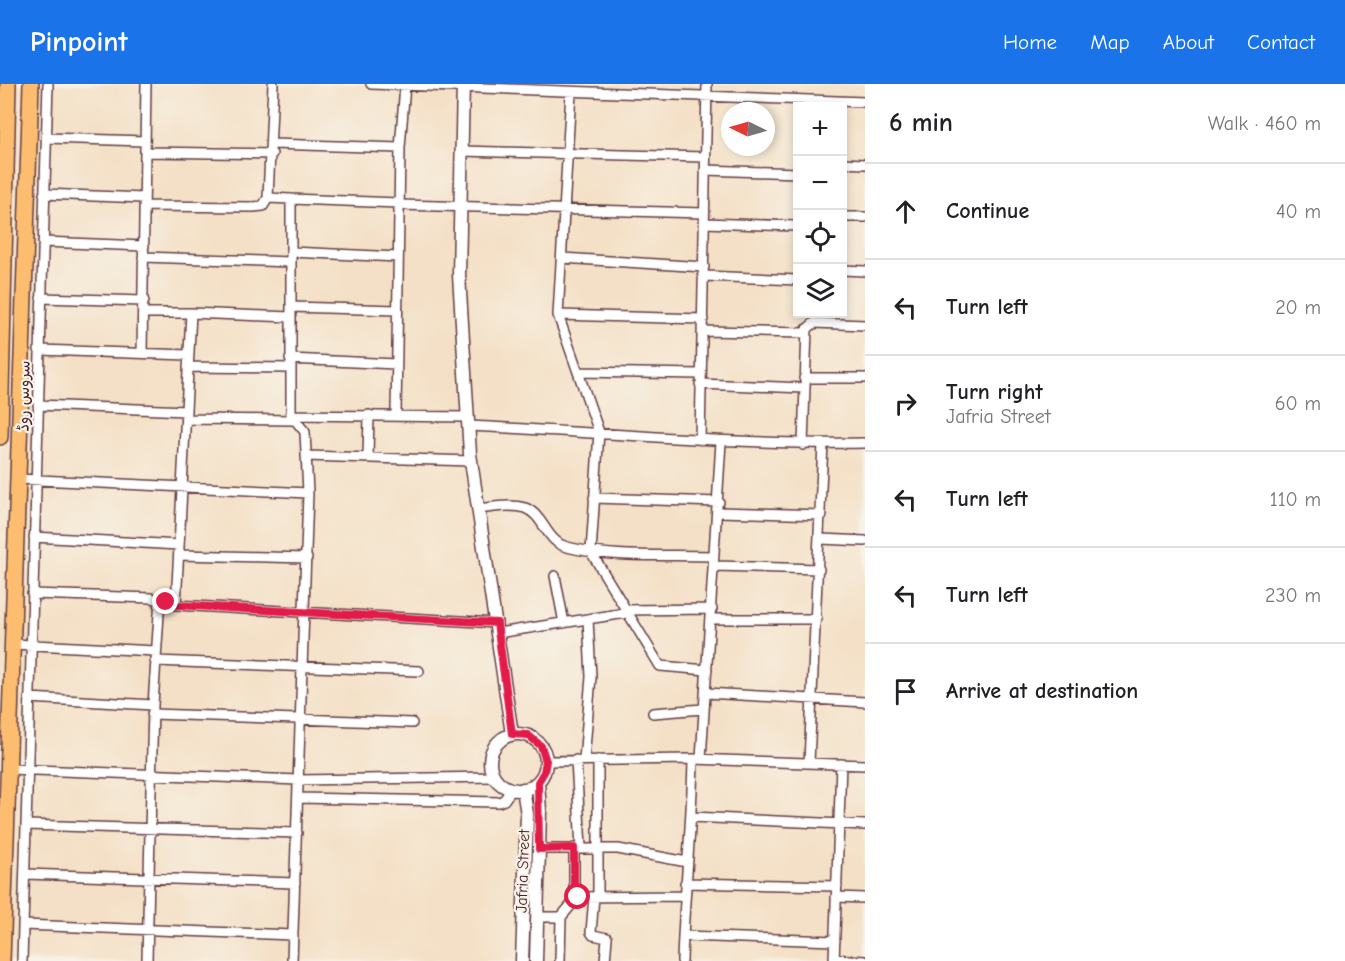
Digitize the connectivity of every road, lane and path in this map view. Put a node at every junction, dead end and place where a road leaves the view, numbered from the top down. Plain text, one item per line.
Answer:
1 (8, 84) edge
2 (31, 84) edge
3 (48, 84) edge
4 (146, 84) edge
5 (273, 84) edge
6 (371, 84) edge
7 (707, 84) edge
8 (405, 86) junction
9 (463, 86) edge
10 (571, 92) junction
11 (707, 96) junction
12 (803, 102) edge
13 (865, 102) edge
14 (847, 103) edge
15 (46, 138) junction
16 (145, 141) junction
17 (272, 144) junction
18 (400, 148) junction
19 (461, 151) junction
20 (145, 152) junction
21 (568, 153) junction
22 (272, 154) junction
23 (705, 157) junction
24 (847, 164) edge
25 (865, 164) edge
26 (705, 170) junction
27 (793, 173) edge
28 (5, 191) edge
29 (44, 194) junction
30 (27, 198) junction
31 (268, 198) junction
32 (291, 199) junction
33 (144, 202) junction
34 (399, 204) junction
35 (460, 207) junction
36 (565, 211) junction
37 (847, 217) edge
38 (865, 217) edge
39 (704, 218) junction
40 (793, 226) edge
41 (43, 242) junction
42 (144, 246) junction
43 (143, 257) junction
44 (291, 257) junction
45 (398, 257) junction
46 (562, 258) junction
47 (847, 270) edge
48 (865, 271) edge
49 (704, 272) junction
50 (793, 280) edge
51 (41, 298) junction
52 (2, 301) edge
53 (144, 301) junction
54 (397, 310) junction
55 (291, 312) junction
56 (144, 313) junction
57 (191, 314) junction
58 (558, 315) junction
59 (825, 318) edge
60 (703, 319) junction
61 (825, 324) junction
62 (865, 325) edge
63 (703, 331) junction
64 (805, 333) junction
65 (39, 351) junction
66 (142, 353) junction
67 (189, 355) junction
68 (291, 364) junction
69 (396, 364) junction
70 (188, 367) junction
71 (578, 372) junction
72 (865, 378) edge
73 (700, 379) junction
74 (804, 383) junction
75 (38, 405) junction
76 (186, 415) junction
77 (369, 415) junction
78 (396, 416) junction
79 (292, 417) junction
80 (0, 420) edge
81 (468, 422) junction
82 (599, 432) junction
83 (0, 437) edge
84 (700, 440) junction
85 (721, 442) junction
86 (823, 443) junction
87 (865, 443) edge
88 (803, 445) junction
89 (306, 456) junction
90 (368, 458) junction
91 (471, 460) junction
92 (18, 479) junction
93 (36, 480) junction
94 (182, 488) junction
95 (308, 493) junction
96 (594, 498) junction
97 (719, 501) junction
98 (479, 508) junction
99 (719, 512) junction
100 (822, 515) junction
101 (33, 537) junction
102 (821, 539) junction
103 (865, 541) edge
104 (179, 550) junction
105 (591, 552) junction
106 (714, 556) junction
107 (307, 558) junction
108 (715, 566) junction
109 (819, 569) junction
110 (555, 576) dead end
111 (32, 594) junction
112 (160, 599) junction
113 (176, 605) junction
114 (712, 609) junction
115 (626, 611) junction
116 (305, 612) junction
117 (588, 619) junction
118 (711, 619) junction
119 (817, 619) junction
120 (564, 622) junction
121 (497, 628) junction
122 (13, 644) junction
123 (31, 645) junction
124 (156, 651) junction
125 (155, 661) junction
126 (303, 665) junction
127 (708, 669) junction
128 (419, 671) dead end
129 (706, 693) junction
130 (29, 698) junction
131 (812, 699) junction
132 (865, 702) edge
133 (152, 709) junction
134 (703, 709) junction
135 (653, 713) dead end
136 (301, 719) junction
137 (412, 723) dead end
138 (512, 734) junction
139 (697, 759) junction
140 (580, 760) junction
141 (598, 760) junction
142 (546, 761) junction
143 (809, 763) junction
144 (840, 764) junction
145 (865, 765) edge
146 (9, 769) junction
147 (28, 769) junction
148 (151, 775) junction
149 (494, 777) junction
150 (299, 780) junction
151 (538, 782) junction
152 (518, 789) junction
153 (298, 798) junction
154 (692, 817) junction
155 (838, 824) junction
156 (26, 825) junction
157 (865, 825) edge
158 (150, 829) junction
159 (297, 833) junction
160 (577, 848) junction
161 (599, 848) junction
162 (539, 849) junction
163 (687, 862) junction
164 (25, 874) junction
165 (149, 879) junction
166 (295, 883) junction
167 (685, 883) junction
168 (837, 886) junction
169 (525, 889) junction
170 (538, 889) junction
171 (684, 896) junction
172 (596, 897) junction
173 (836, 897) junction
174 (865, 898) edge
175 (574, 900) junction
176 (537, 917) junction
177 (561, 917) junction
178 (23, 925) junction
179 (148, 929) junction
180 (292, 936) junction
181 (683, 936) junction
182 (835, 941) junction
183 (834, 960) edge
184 (2, 961) edge
185 (22, 961) edge
186 (147, 961) edge
187 (292, 961) edge
188 (522, 961) edge
189 (536, 961) edge
190 (560, 961) edge
191 (605, 961) edge
192 (682, 961) edge
193 (865, 961) edge

1 - 28 main road
2 - 30 main road
3 - 15 street, سروس روڈ
4 - 16 street
5 - 17 street
6 - 8 street
7 - 11 street
8 - 9 street
8 - 18 street
9 - 10 street
9 - 19 street
10 - 11 street
10 - 21 street
11 - 12 street
11 - 23 street
13 - 14 street
15 - 16 street
15 - 29 street, سروس روڈ
16 - 20 street
17 - 18 street
17 - 22 street
18 - 34 street
19 - 21 street
19 - 35 street
20 - 22 street
20 - 33 street
21 - 23 street
21 - 36 street
22 - 31 street
23 - 26 street
24 - 25 street
26 - 27 street
26 - 39 street
28 - 30 main road
28 - 52 main road
29 - 33 street
29 - 41 street, سروس روڈ
30 - 92 main road
31 - 32 street
31 - 33 street
32 - 34 street
32 - 44 street
33 - 42 street
34 - 35 street
34 - 45 street
35 - 36 street
35 - 81 street
36 - 39 street
36 - 46 street
37 - 38 street
39 - 40 street
39 - 49 street
41 - 42 street
41 - 51 street, سروس روڈ
42 - 43 street
43 - 44 street
43 - 53 street
44 - 45 street
44 - 55 street
45 - 54 street
46 - 49 street
46 - 58 street
47 - 48 street
49 - 50 street
49 - 60 street
51 - 53 street
51 - 65 street, سروس روڈ
52 - 80 main road
53 - 56 street
54 - 55 street
54 - 69 street
55 - 57 street
55 - 68 street
56 - 57 street
56 - 66 street
57 - 67 street
58 - 60 street
58 - 71 street
59 - 61 street
60 - 63 street
61 - 62 street
61 - 64 street
63 - 64 street
63 - 73 street
64 - 74 street
65 - 66 street
65 - 75 street, سروس روڈ
66 - 67 street
67 - 70 street
68 - 69 street
68 - 70 street
68 - 79 street
69 - 78 street
70 - 76 street
71 - 73 street
71 - 82 street
72 - 74 street
73 - 74 street
73 - 84 street
74 - 88 street
75 - 76 street
75 - 93 street, سروس روڈ
76 - 79 street
76 - 94 street
77 - 78 street
77 - 79 street
77 - 90 street
78 - 81 street
79 - 89 street
80 - 83 main road
81 - 82 street
81 - 91 street
82 - 84 street
82 - 96 street
84 - 85 street
85 - 88 street
85 - 97 street
86 - 87 street
86 - 88 street
86 - 100 street
89 - 90 street
89 - 95 street
90 - 91 street
91 - 98 street
92 - 93 street
92 - 122 main road
93 - 94 street
93 - 101 street, سروس روڈ
94 - 95 street
94 - 104 street
95 - 107 street
96 - 97 street
96 - 105 street
97 - 99 street
98 - 105 street
98 - 121 street
99 - 100 street
99 - 106 street
100 - 102 street
101 - 104 street
101 - 111 street, سروس روڈ
102 - 103 street
102 - 109 street
104 - 107 street
104 - 113 street
105 - 106 street
105 - 115 street
106 - 108 street
107 - 116 street
108 - 109 street
108 - 114 street
109 - 119 street
110 - 120 street
111 - 112 street
111 - 123 street, سروس روڈ
112 - 113 street
112 - 124 street
113 - 116 street
114 - 115 street
114 - 118 street
115 - 117 street
115 - 127 street
116 - 121 street
116 - 126 street
117 - 120 street
117 - 140 street
118 - 119 street
118 - 127 street
119 - 131 street
120 - 121 street
121 - 138 street
122 - 123 street
122 - 146 main road
123 - 124 street
123 - 130 street, سروس روڈ
124 - 125 street
125 - 126 street
125 - 133 street
126 - 128 street
126 - 136 street
127 - 129 street
129 - 131 street
129 - 134 street
130 - 133 street
130 - 147 street, سروس روڈ
131 - 132 street
131 - 143 street
133 - 136 street
133 - 148 street
134 - 135 street
134 - 139 street
136 - 137 street
136 - 150 street
138 - 142 street
138 - 149 street
139 - 141 street
139 - 143 street
139 - 154 street
140 - 141 street
140 - 142 street
140 - 160 street
141 - 161 street
142 - 151 street
143 - 144 street
144 - 145 street
144 - 155 street
146 - 147 street
146 - 184 main road
147 - 148 street
147 - 156 street, سروس روڈ
148 - 150 street
148 - 158 street
149 - 150 street
149 - 152 street
150 - 153 street
151 - 152 street
151 - 162 street, Jafria Street
152 - 153 street
152 - 169 street, Jafria Street
153 - 159 street
154 - 155 street
154 - 163 street
155 - 157 street
155 - 168 street
156 - 158 street
156 - 164 street, سروس روڈ
158 - 159 street
158 - 165 street
159 - 166 street
160 - 161 street
160 - 162 street
160 - 175 street
161 - 163 street
161 - 172 street
162 - 170 street, Jafria Street
163 - 167 street
164 - 165 street
164 - 178 street, سروس روڈ
165 - 166 street
165 - 179 street
166 - 180 street
167 - 168 street
167 - 171 street
168 - 173 street
169 - 170 street
169 - 188 street, Jafria Street
170 - 176 street, Jafria Street
171 - 172 street
171 - 181 street
172 - 175 street
172 - 191 street
173 - 174 street
173 - 182 street
175 - 177 street
176 - 177 street
176 - 189 street, Jafria Street
177 - 190 street
178 - 179 street
178 - 185 street, سروس روڈ
179 - 180 street
179 - 186 street
180 - 187 street
181 - 182 street
181 - 192 street
182 - 183 street
183 - 193 street

